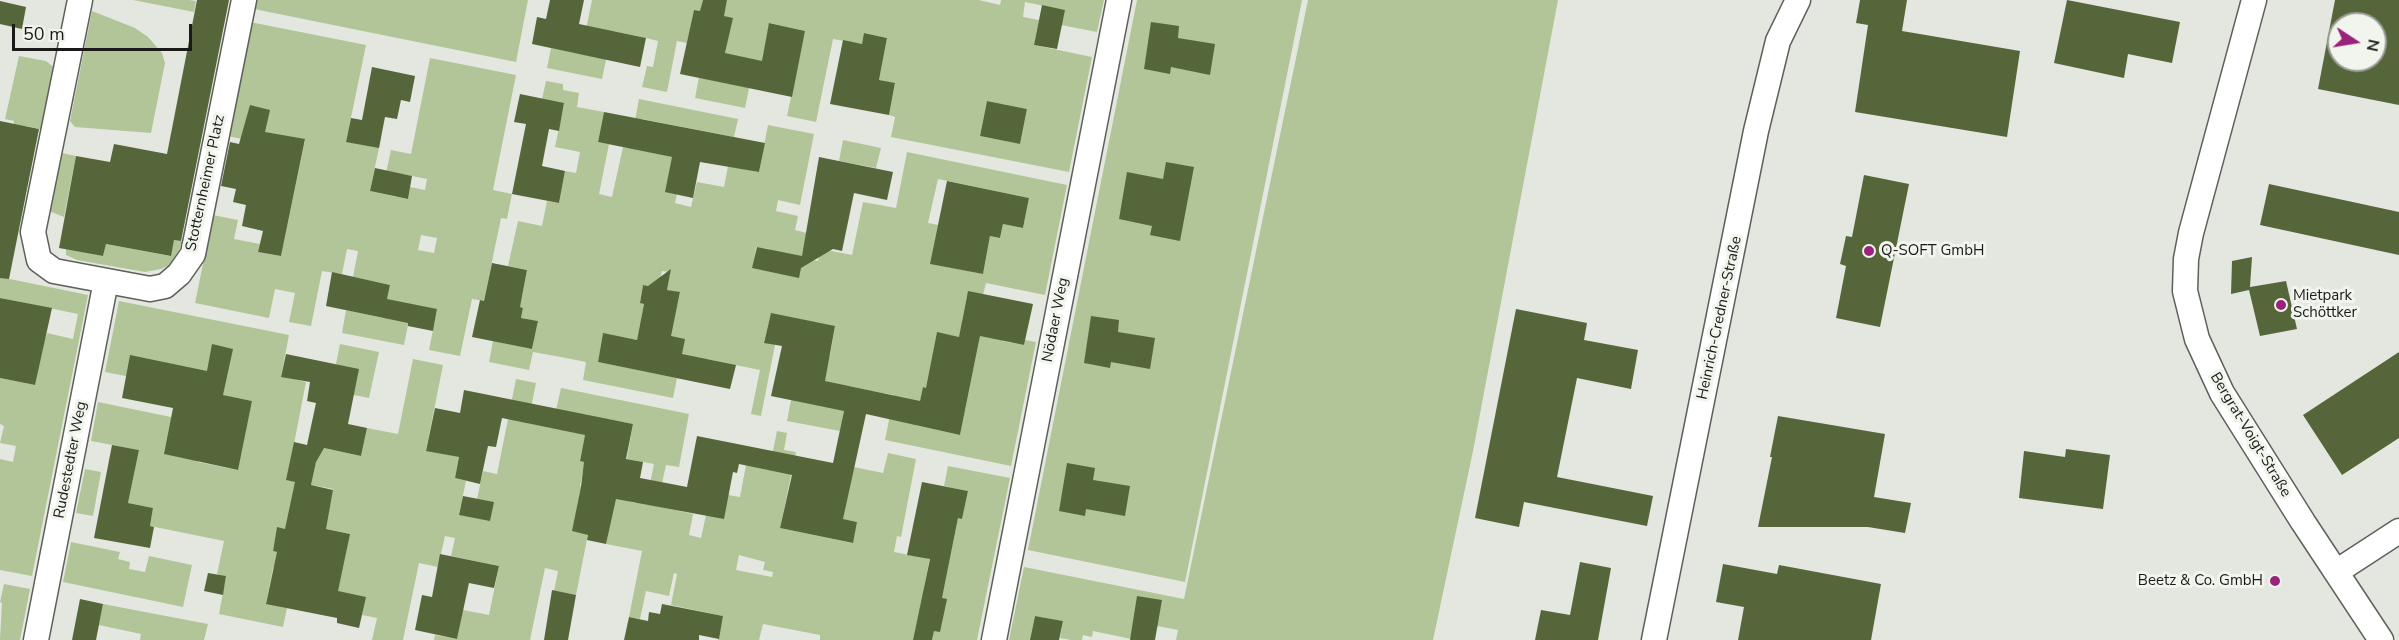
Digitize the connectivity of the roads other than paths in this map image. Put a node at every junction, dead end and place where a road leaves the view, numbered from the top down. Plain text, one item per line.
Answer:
1 (80, 0) edge
2 (244, 0) edge
3 (1119, 0) edge
4 (1798, 0) edge
5 (2254, 0) edge
6 (106, 281) junction
7 (2399, 531) edge
8 (2336, 572) junction
9 (36, 640) edge
10 (994, 640) edge
11 (1654, 640) edge
12 (2381, 640) edge

1 - 6 street, Stotternheimer Platz
2 - 6 street, Stotternheimer Platz
3 - 10 street, Nödaer Weg
4 - 11 street, Heinrich-Credner-Straße
5 - 8 street, Bergrat-Voigt-Straße
6 - 9 street, Rudestedter Weg
7 - 8 street
8 - 12 street, Bergrat-Voigt-Straße

